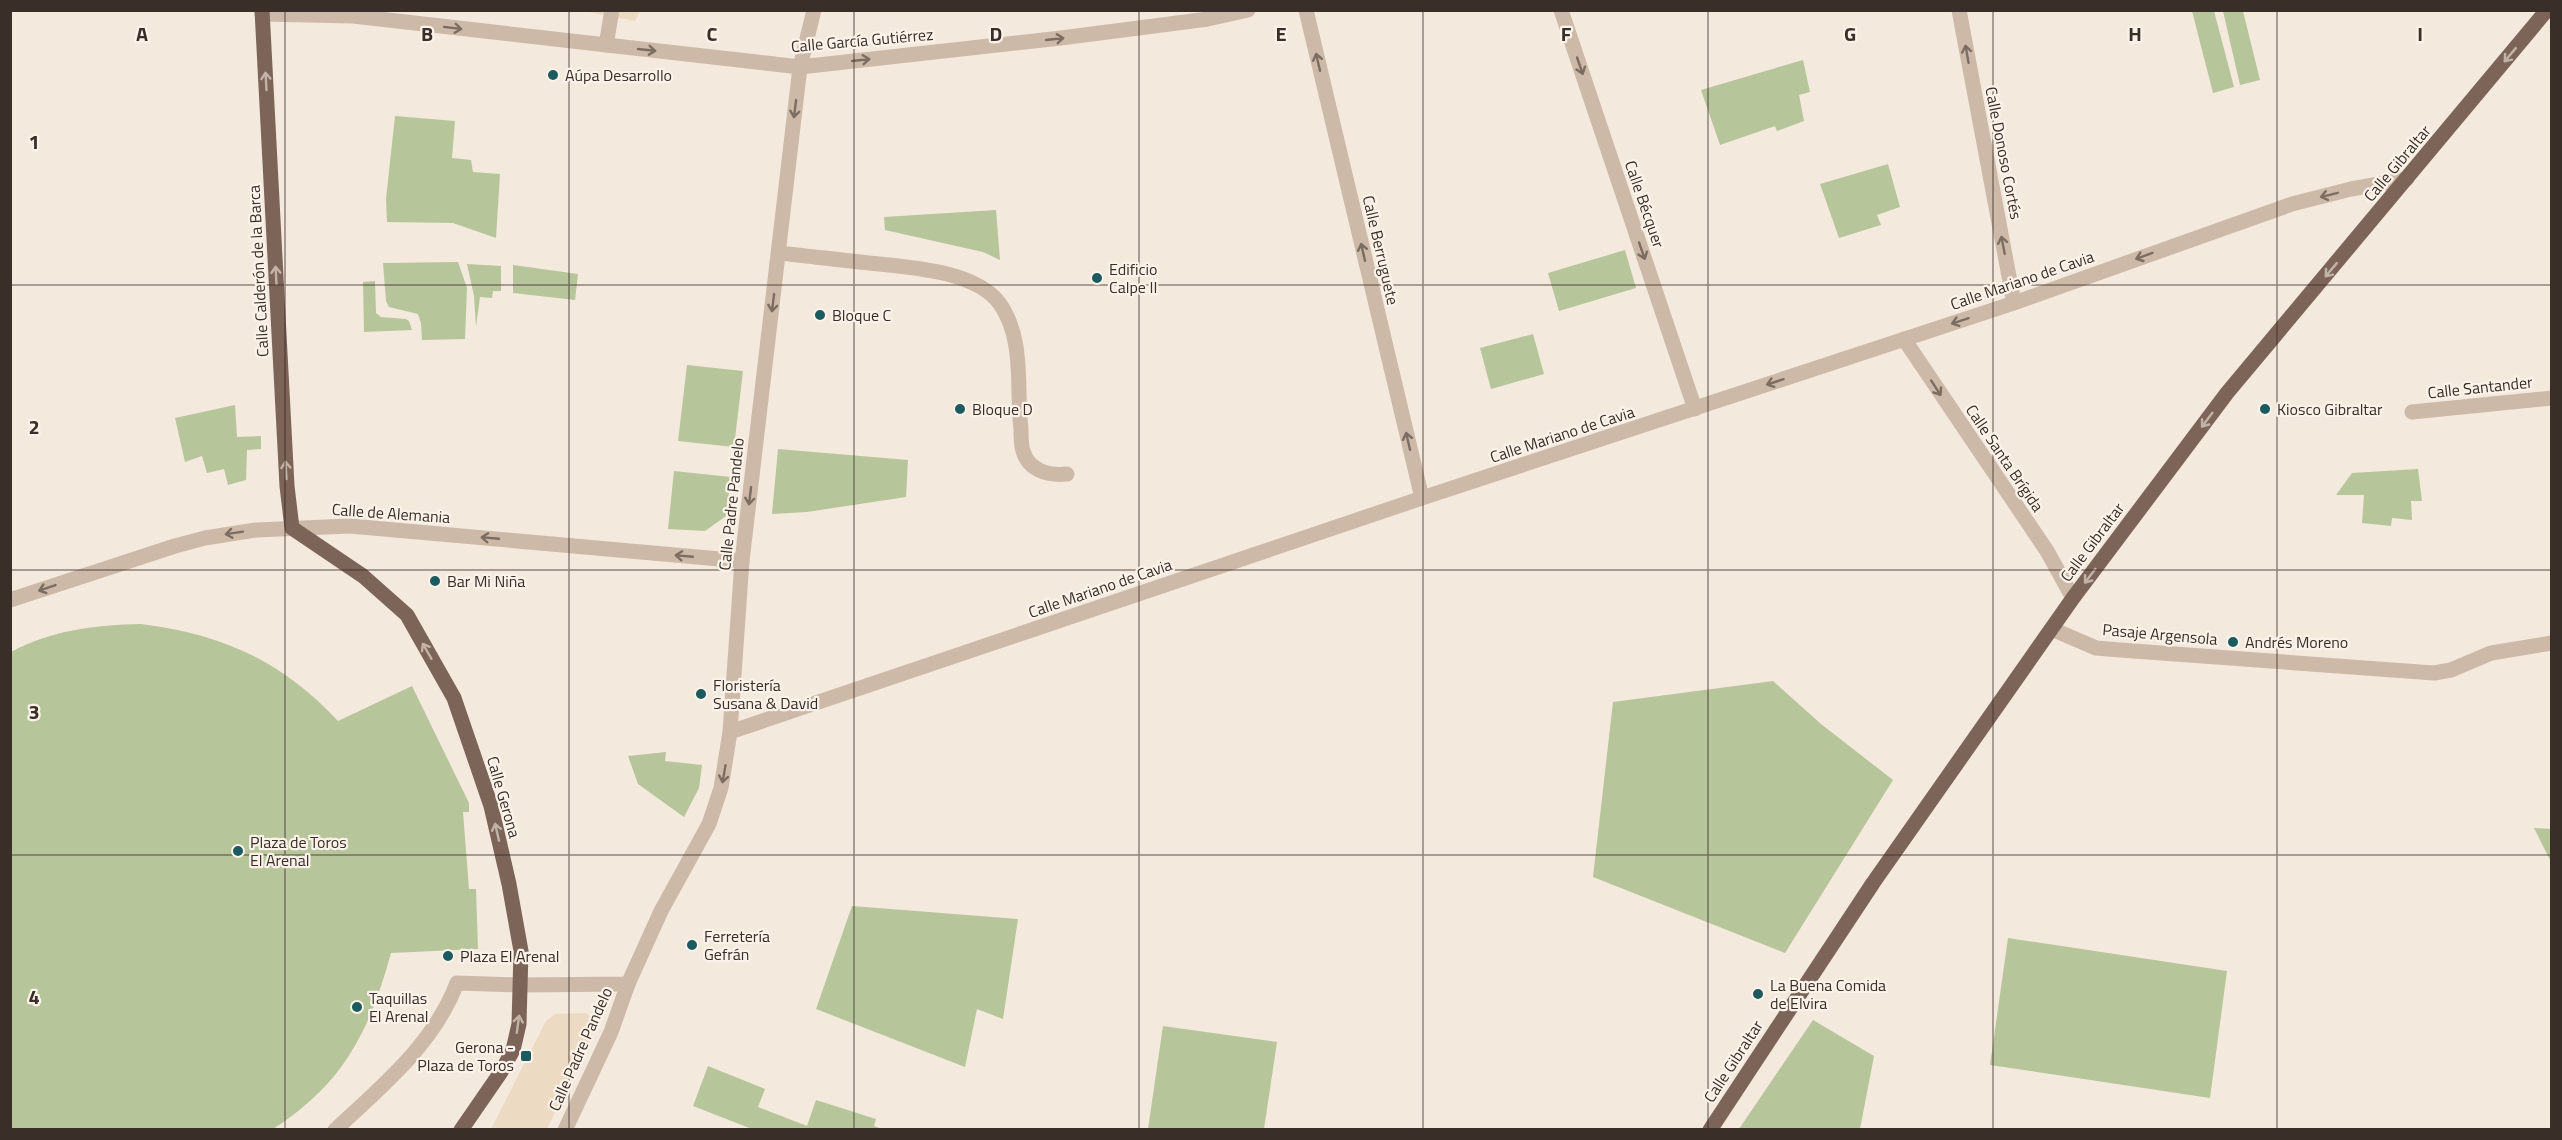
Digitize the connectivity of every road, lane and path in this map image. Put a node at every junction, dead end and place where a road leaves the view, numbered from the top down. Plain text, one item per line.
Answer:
1 (612, 10) edge
2 (814, 10) edge
3 (1248, 10) edge
4 (1306, 10) edge
5 (1561, 10) edge
6 (1959, 10) edge
7 (2547, 10) edge
8 (262, 12) edge
9 (356, 13) edge
10 (1208, 15) edge
11 (606, 45) junction
12 (800, 67) junction
13 (2407, 179) junction
14 (779, 253) junction
15 (2014, 303) junction
16 (1904, 339) junction
17 (2552, 398) edge
18 (1695, 409) junction
19 (2412, 412) dead end
20 (1067, 474) dead end
21 (1422, 498) junction
22 (292, 528) junction
23 (742, 561) junction
24 (2073, 598) junction
25 (10, 600) edge
26 (2052, 629) junction
27 (2552, 643) edge
28 (730, 732) junction
29 (628, 984) junction
30 (521, 985) junction
31 (335, 1130) edge
32 (461, 1130) edge
33 (565, 1130) edge
34 (1710, 1130) edge

1 - 11 street
2 - 12 street, Calle Padre Pandelo
3 - 10 street, Calle García Gutiérrez
21 -> 4 street, Calle Berruguete
5 -> 18 street, Calle Bécquer
15 -> 6 street, Calle Donoso Cortés
7 -> 13 main road, Calle Gibraltar
8 - 9 street, Calle García Gutiérrez
22 -> 8 main road, Calle Calderón de la Barca
9 -> 11 street, Calle García Gutiérrez
12 -> 10 street, Calle García Gutiérrez
11 -> 12 street, Calle García Gutiérrez
12 -> 14 street, Calle Padre Pandelo
13 -> 15 street, Calle Mariano de Cavia
13 -> 24 main road, Calle Gibraltar
14 - 20 street
14 -> 23 street, Calle Padre Pandelo
15 -> 16 street, Calle Mariano de Cavia
16 -> 18 street, Calle Mariano de Cavia
16 -> 24 street, Calle Santa Brígida
17 - 19 street, Calle Santander
18 - 21 street, Calle Mariano de Cavia
21 - 28 street, Calle Mariano de Cavia
23 -> 22 street, Calle de Alemania
22 -> 25 street, Calle de Alemania
30 -> 22 main road, Calle Gerona
23 - 28 street, Calle Padre Pandelo
24 - 26 main road, Calle Gibraltar
26 - 27 street, Pasaje Argensola
26 - 34 main road, Calle Gibraltar
28 -> 29 street, Calle Padre Pandelo
29 - 30 street, Calle Padre Pandelo
29 - 33 street, Calle Padre Pandelo
30 - 31 street
32 -> 30 main road, Calle Gerona

